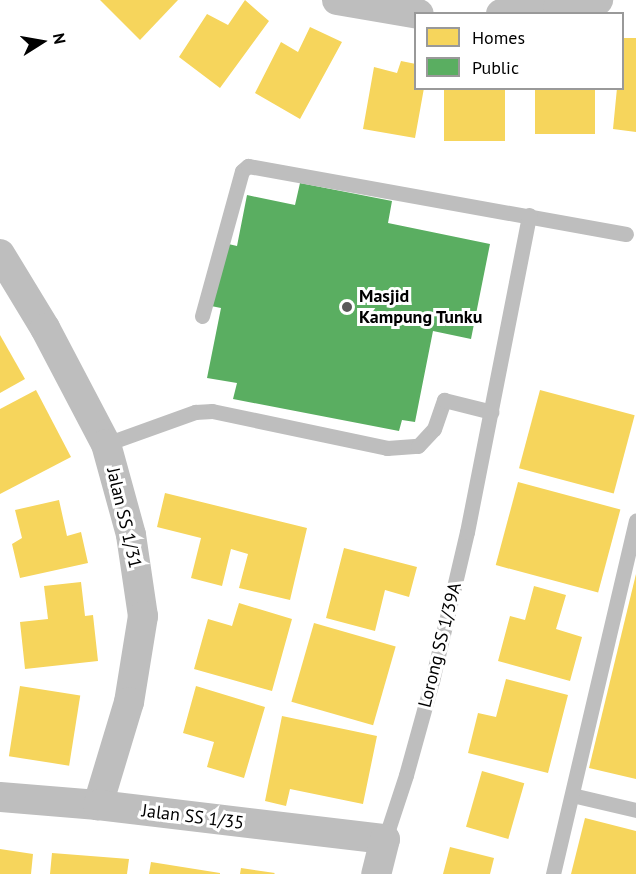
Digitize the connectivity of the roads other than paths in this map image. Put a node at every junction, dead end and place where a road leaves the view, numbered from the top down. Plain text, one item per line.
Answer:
1 (337, 0) edge
2 (598, 0) edge
3 (520, 12) edge
4 (414, 13) edge
5 (529, 215) junction
6 (626, 234) dead end
7 (0, 254) edge
8 (202, 316) dead end
9 (492, 412) junction
10 (106, 444) junction
11 (636, 521) edge
12 (572, 795) junction
13 (0, 797) edge
14 (98, 805) junction
15 (636, 810) edge
16 (385, 839) junction
17 (376, 874) edge
18 (553, 874) edge

1 - 4 street
2 - 3 street
5 - 6 lane
5 - 8 lane
5 - 9 lane, Lorong SS 1/39A
7 - 10 street, Jalan SS 1/31
9 - 10 lane
9 - 16 lane, Lorong SS 1/39A
10 - 14 street, Jalan SS 1/31
11 - 12 lane
12 - 15 lane
12 - 18 lane
13 - 14 street, Jalan SS 1/35
14 - 16 street, Jalan SS 1/35
16 - 17 street, Lorong SS 1/39A

